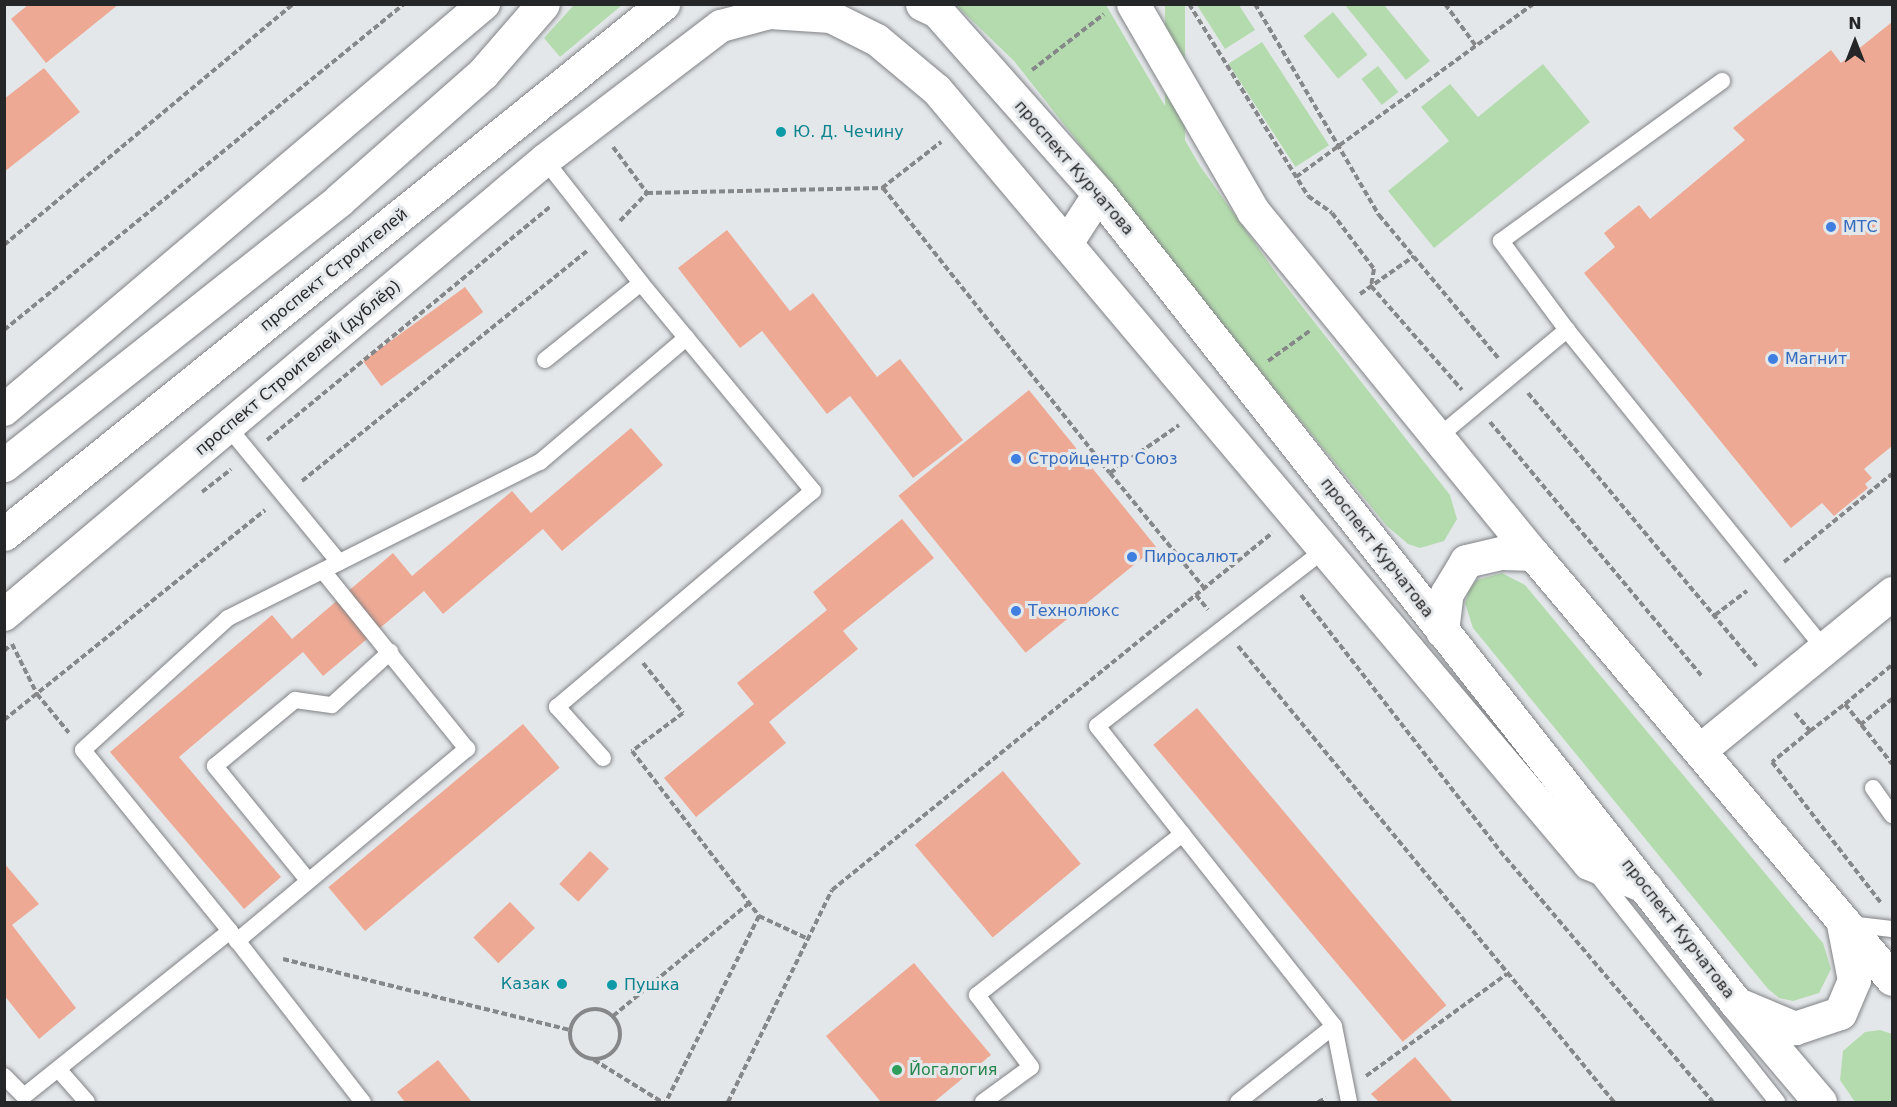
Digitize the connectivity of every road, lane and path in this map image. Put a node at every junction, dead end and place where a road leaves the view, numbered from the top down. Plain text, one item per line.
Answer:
1 (293, 4) edge
2 (404, 4) edge
3 (484, 4) edge
4 (543, 4) edge
5 (663, 4) edge
6 (922, 4) edge
7 (1189, 4) edge
8 (1445, 4) edge
9 (1533, 4) edge
10 (1120, 8) edge
11 (1476, 46) junction
12 (1722, 81) dead end
13 (1007, 90) junction
14 (595, 123) junction
15 (966, 123) junction
16 (545, 160) junction
17 (1296, 177) junction
18 (568, 193) junction
19 (647, 193) junction
20 (1099, 194) junction
21 (604, 237) junction
22 (1068, 242) junction
23 (4, 245) edge
24 (641, 283) junction
25 (4, 330) edge
26 (1567, 330) junction
27 (686, 338) junction
28 (545, 360) dead end
29 (1476, 405) junction
30 (4, 410) edge
31 (228, 427) junction
32 (1438, 437) junction
33 (250, 454) junction
34 (4, 465) edge
35 (1110, 473) dead end
36 (1893, 474) edge
37 (284, 495) junction
38 (195, 498) dead end
39 (1297, 513) junction
40 (4, 534) edge
41 (1324, 550) junction
42 (1533, 554) junction
43 (339, 562) junction
44 (323, 571) junction
45 (1767, 576) junction
46 (1288, 578) junction
47 (1204, 588) junction
48 (1893, 593) edge
49 (1196, 595) junction
50 (1714, 615) dead end
51 (1224, 630) junction
52 (1442, 631) junction
53 (12, 634) edge
54 (630, 646) junction
55 (1824, 649) junction
56 (4, 651) edge
57 (390, 652) junction
58 (1893, 665) edge
59 (1703, 678) dead end
60 (1774, 689) junction
61 (37, 694) junction
62 (1893, 699) edge
63 (1845, 704) junction
64 (4, 720) edge
65 (1860, 725) junction
66 (1810, 731) junction
67 (1701, 749) junction
68 (83, 750) junction
69 (603, 758) dead end
70 (1893, 764) edge
71 (1873, 788) dead end
72 (1893, 815) edge
73 (1182, 834) junction
74 (1589, 864) junction
75 (307, 879) junction
76 (1647, 888) junction
77 (748, 903) junction
78 (1886, 909) dead end
79 (759, 916) junction
80 (1843, 924) junction
81 (1893, 929) edge
82 (234, 936) junction
83 (808, 939) junction
84 (278, 958) dead end
85 (1507, 974) junction
86 (1893, 979) edge
87 (1736, 1003) junction
88 (613, 1016) junction
89 (1334, 1026) junction
90 (570, 1030) junction
91 (592, 1059) junction
92 (58, 1069) junction
93 (4, 1076) edge
94 (1348, 1095) edge
95 (87, 1102) edge
96 (363, 1102) edge
97 (664, 1102) edge
98 (728, 1102) edge
99 (983, 1102) edge
100 (1238, 1102) edge
101 (1318, 1102) edge
102 (1614, 1102) edge
103 (1713, 1102) edge
104 (1777, 1102) edge
105 (1820, 1102) edge

1 - 23 path
2 - 25 path
3 - 30 street
4 - 34 main road
5 - 40 main road, проспект Строителей
6 - 13 main road, проспект Курчатова
7 - 17 path
8 - 11 path
9 - 11 path
10 - 13 path
10 - 32 main road
11 - 17 path
12 - 26 lane
13 - 20 main road, проспект Курчатова
14 - 15 street, проспект Строителей (дублёр)
14 - 16 street, проспект Строителей (дублёр)
14 - 19 path
15 - 19 path
15 - 22 street, проспект Строителей (дублёр)
16 - 18 lane
16 - 31 street, проспект Строителей (дублёр)
17 - 29 path
18 - 21 lane
18 - 33 path
19 - 21 path
20 - 22 street
20 - 52 main road, проспект Курчатова
21 - 24 lane
21 - 37 path
22 - 39 street, проспект Строителей (дублёр)
24 - 27 lane
24 - 28 lane
26 - 29 lane
26 - 45 lane
27 - 43 lane
27 - 54 lane
29 - 32 lane
29 - 59 path
31 - 33 lane
31 - 53 street, проспект Строителей (дублёр)
32 - 42 main road
33 - 37 lane
33 - 38 path
35 - 47 path
36 - 45 path
37 - 43 lane
37 - 61 path
39 - 41 street, проспект Строителей (дублёр)
39 - 47 path
41 - 46 lane
41 - 74 street, проспект Строителей (дублёр)
42 - 52 main road
42 - 67 main road
43 - 44 lane
44 - 57 lane
44 - 68 lane
45 - 50 path
45 - 55 lane
46 - 51 lane
46 - 103 path
47 - 49 path
48 - 55 main road
49 - 51 path
49 - 83 path
51 - 73 lane
51 - 85 path
52 - 76 main road, проспект Курчатова
53 - 56 path
53 - 61 path
54 - 69 lane
54 - 77 path
55 - 60 main road
57 - 75 lane
57 - 75 lane
58 - 63 path
60 - 66 path
60 - 67 main road
61 - 64 path
61 - 68 path
62 - 65 path
63 - 65 path
63 - 66 path
65 - 70 path
66 - 78 path
67 - 80 main road
68 - 82 lane
71 - 72 lane
73 - 89 lane
73 - 99 lane
74 - 76 street
74 - 104 lane
75 - 82 lane
76 - 87 main road, проспект Курчатова
77 - 79 path
77 - 88 path
79 - 83 path
79 - 97 path
80 - 81 lane
80 - 86 main road
80 - 87 main road
82 - 92 lane
82 - 96 lane
83 - 98 path
84 - 90 path
85 - 94 path
85 - 102 path
87 - 105 main road, проспект Курчатова
88 - 90 path
88 - 91 path
89 - 94 lane
89 - 100 lane
90 - 91 path
91 - 97 path
92 - 93 lane
92 - 95 lane
94 - 101 path

